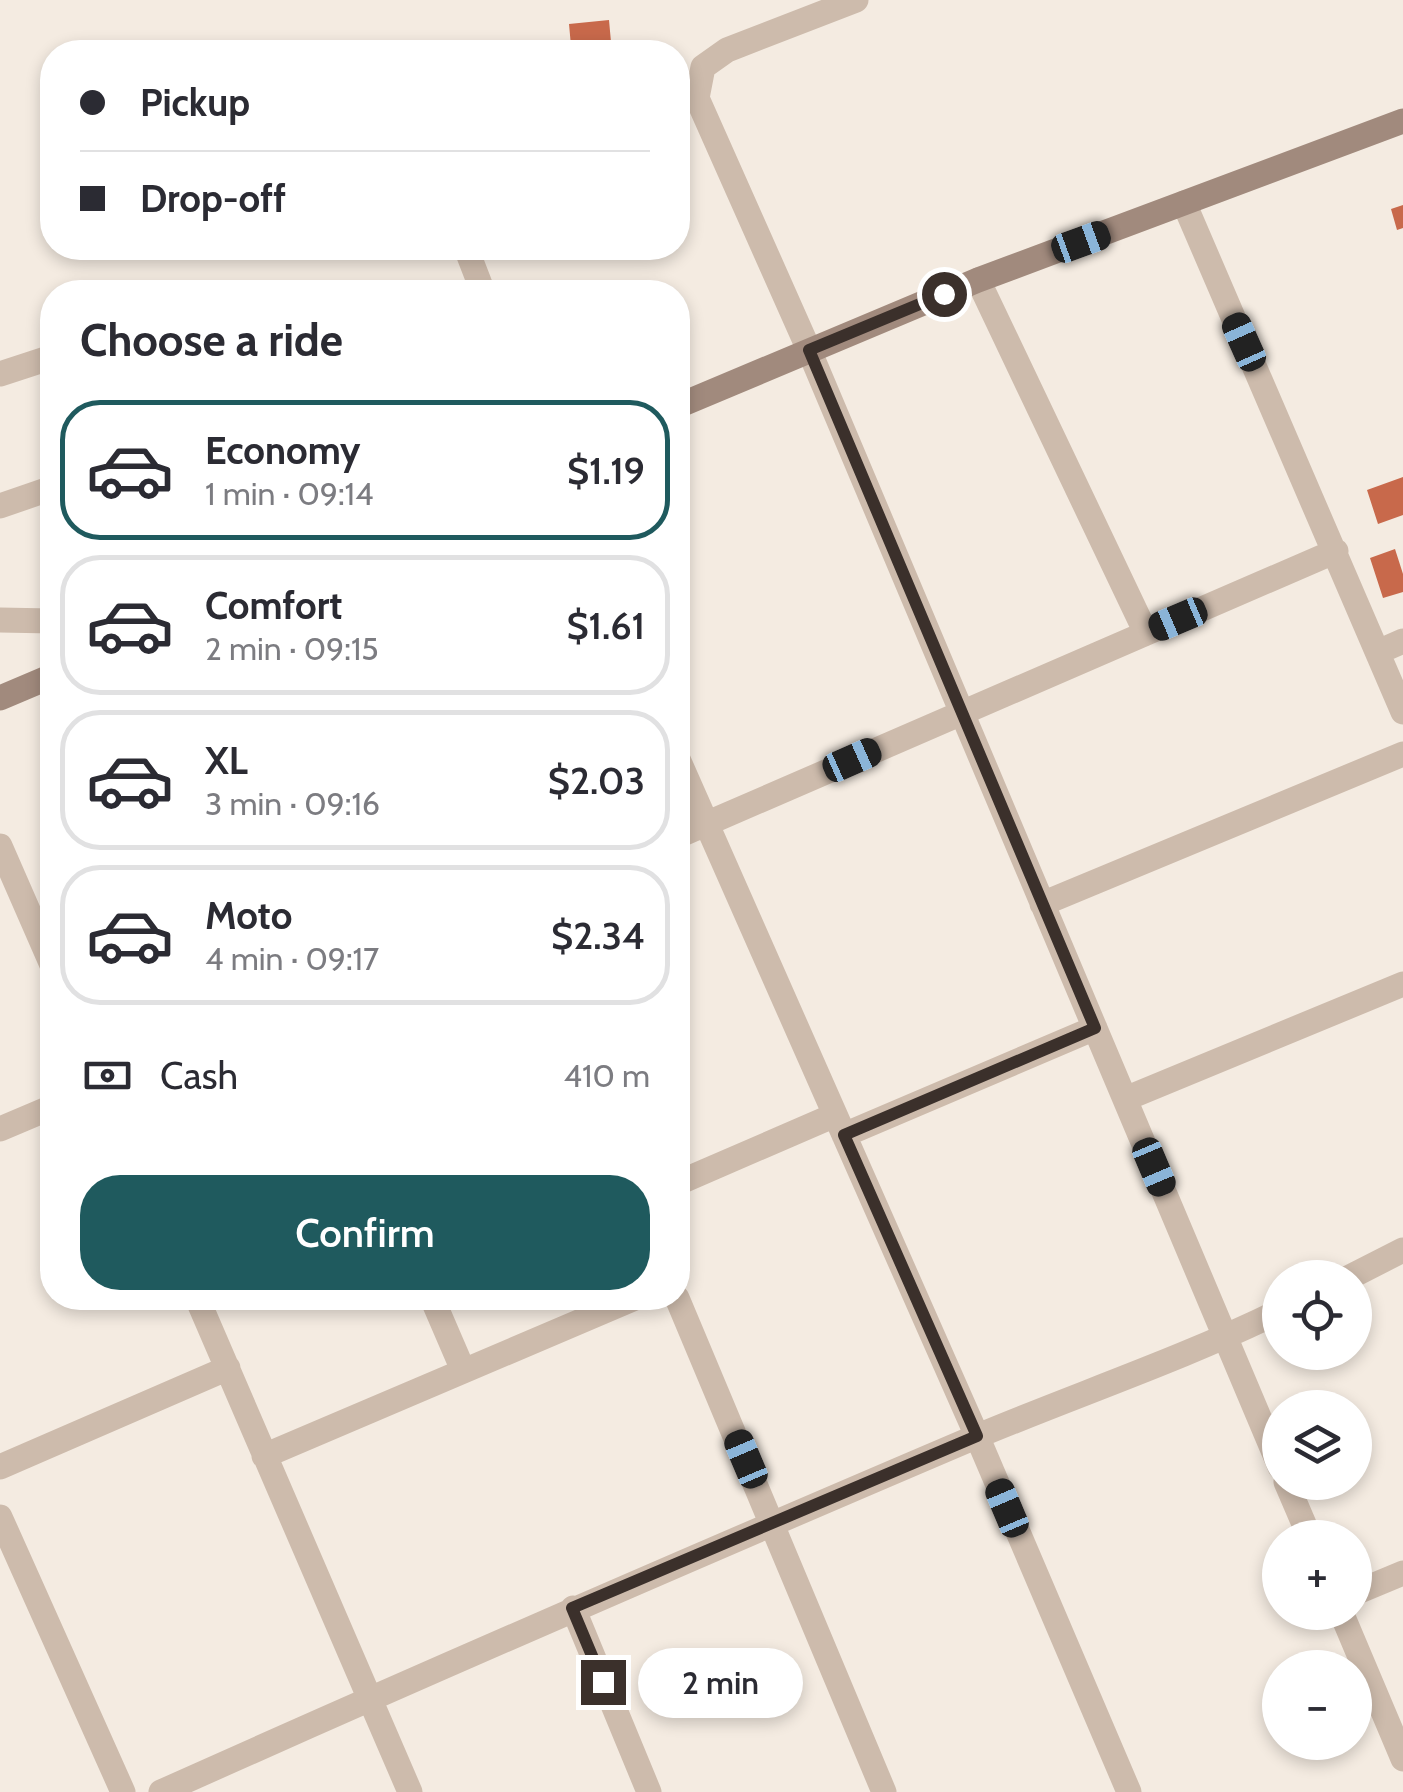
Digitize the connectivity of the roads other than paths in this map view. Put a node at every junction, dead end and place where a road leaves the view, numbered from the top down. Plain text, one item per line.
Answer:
1 (856, 0) edge
2 (1403, 121) edge
3 (1184, 203) junction
4 (978, 280) junction
5 (809, 350) junction
6 (40, 360) edge
7 (0, 374) edge
8 (690, 401) edge
9 (40, 492) edge
10 (0, 506) edge
11 (1336, 550) junction
12 (0, 620) edge
13 (40, 621) edge
14 (1146, 632) junction
15 (1403, 641) edge
16 (1378, 652) junction
17 (40, 681) edge
18 (0, 698) edge
19 (1403, 712) edge
20 (962, 713) junction
21 (1403, 754) edge
22 (690, 787) edge
23 (706, 824) junction
24 (690, 831) edge
25 (0, 846) edge
26 (1042, 904) junction
27 (40, 938) edge
28 (1403, 984) edge
29 (1095, 1028) junction
30 (1125, 1099) junction
31 (40, 1112) edge
32 (839, 1125) junction
33 (0, 1130) edge
34 (690, 1179) edge
35 (1403, 1250) edge
36 (1372, 1266) edge
37 (203, 1310) edge
38 (437, 1310) edge
39 (606, 1310) edge
40 (682, 1310) edge
41 (1262, 1320) edge
42 (1226, 1338) junction
43 (228, 1368) junction
44 (463, 1370) junction
45 (1262, 1424) edge
46 (977, 1436) junction
47 (264, 1456) junction
48 (0, 1467) edge
49 (0, 1517) edge
50 (774, 1524) junction
51 (1403, 1573) edge
52 (1372, 1586) edge
53 (572, 1608) junction
54 (1349, 1630) edge
55 (370, 1698) junction
56 (1403, 1758) edge
57 (123, 1792) edge
58 (161, 1792) edge
59 (410, 1792) edge
60 (649, 1792) edge
61 (884, 1792) edge
62 (1129, 1792) edge

1 - 5 street
2 - 3 street
3 - 4 street
3 - 11 street
4 - 5 street
4 - 14 street
5 - 8 street
5 - 20 street
6 - 7 street
9 - 10 street
11 - 14 street
11 - 16 street
12 - 13 street
14 - 20 street
15 - 16 street
16 - 19 street
17 - 18 street
20 - 23 street
20 - 26 street
21 - 26 street
22 - 23 street
23 - 24 street
23 - 32 street
25 - 27 street
26 - 29 street
28 - 30 street
29 - 30 street
29 - 32 street
30 - 42 street
31 - 33 street
32 - 34 street
32 - 46 street
35 - 36 street
37 - 43 street
38 - 44 street
39 - 44 street
40 - 50 street
41 - 42 street
42 - 45 street
42 - 46 street
43 - 47 street
43 - 48 street
44 - 47 street
46 - 50 street
46 - 62 street
47 - 55 street
49 - 57 street
50 - 53 street
50 - 61 street
51 - 52 street
53 - 55 street
53 - 60 street
54 - 56 street
55 - 58 street
55 - 59 street

